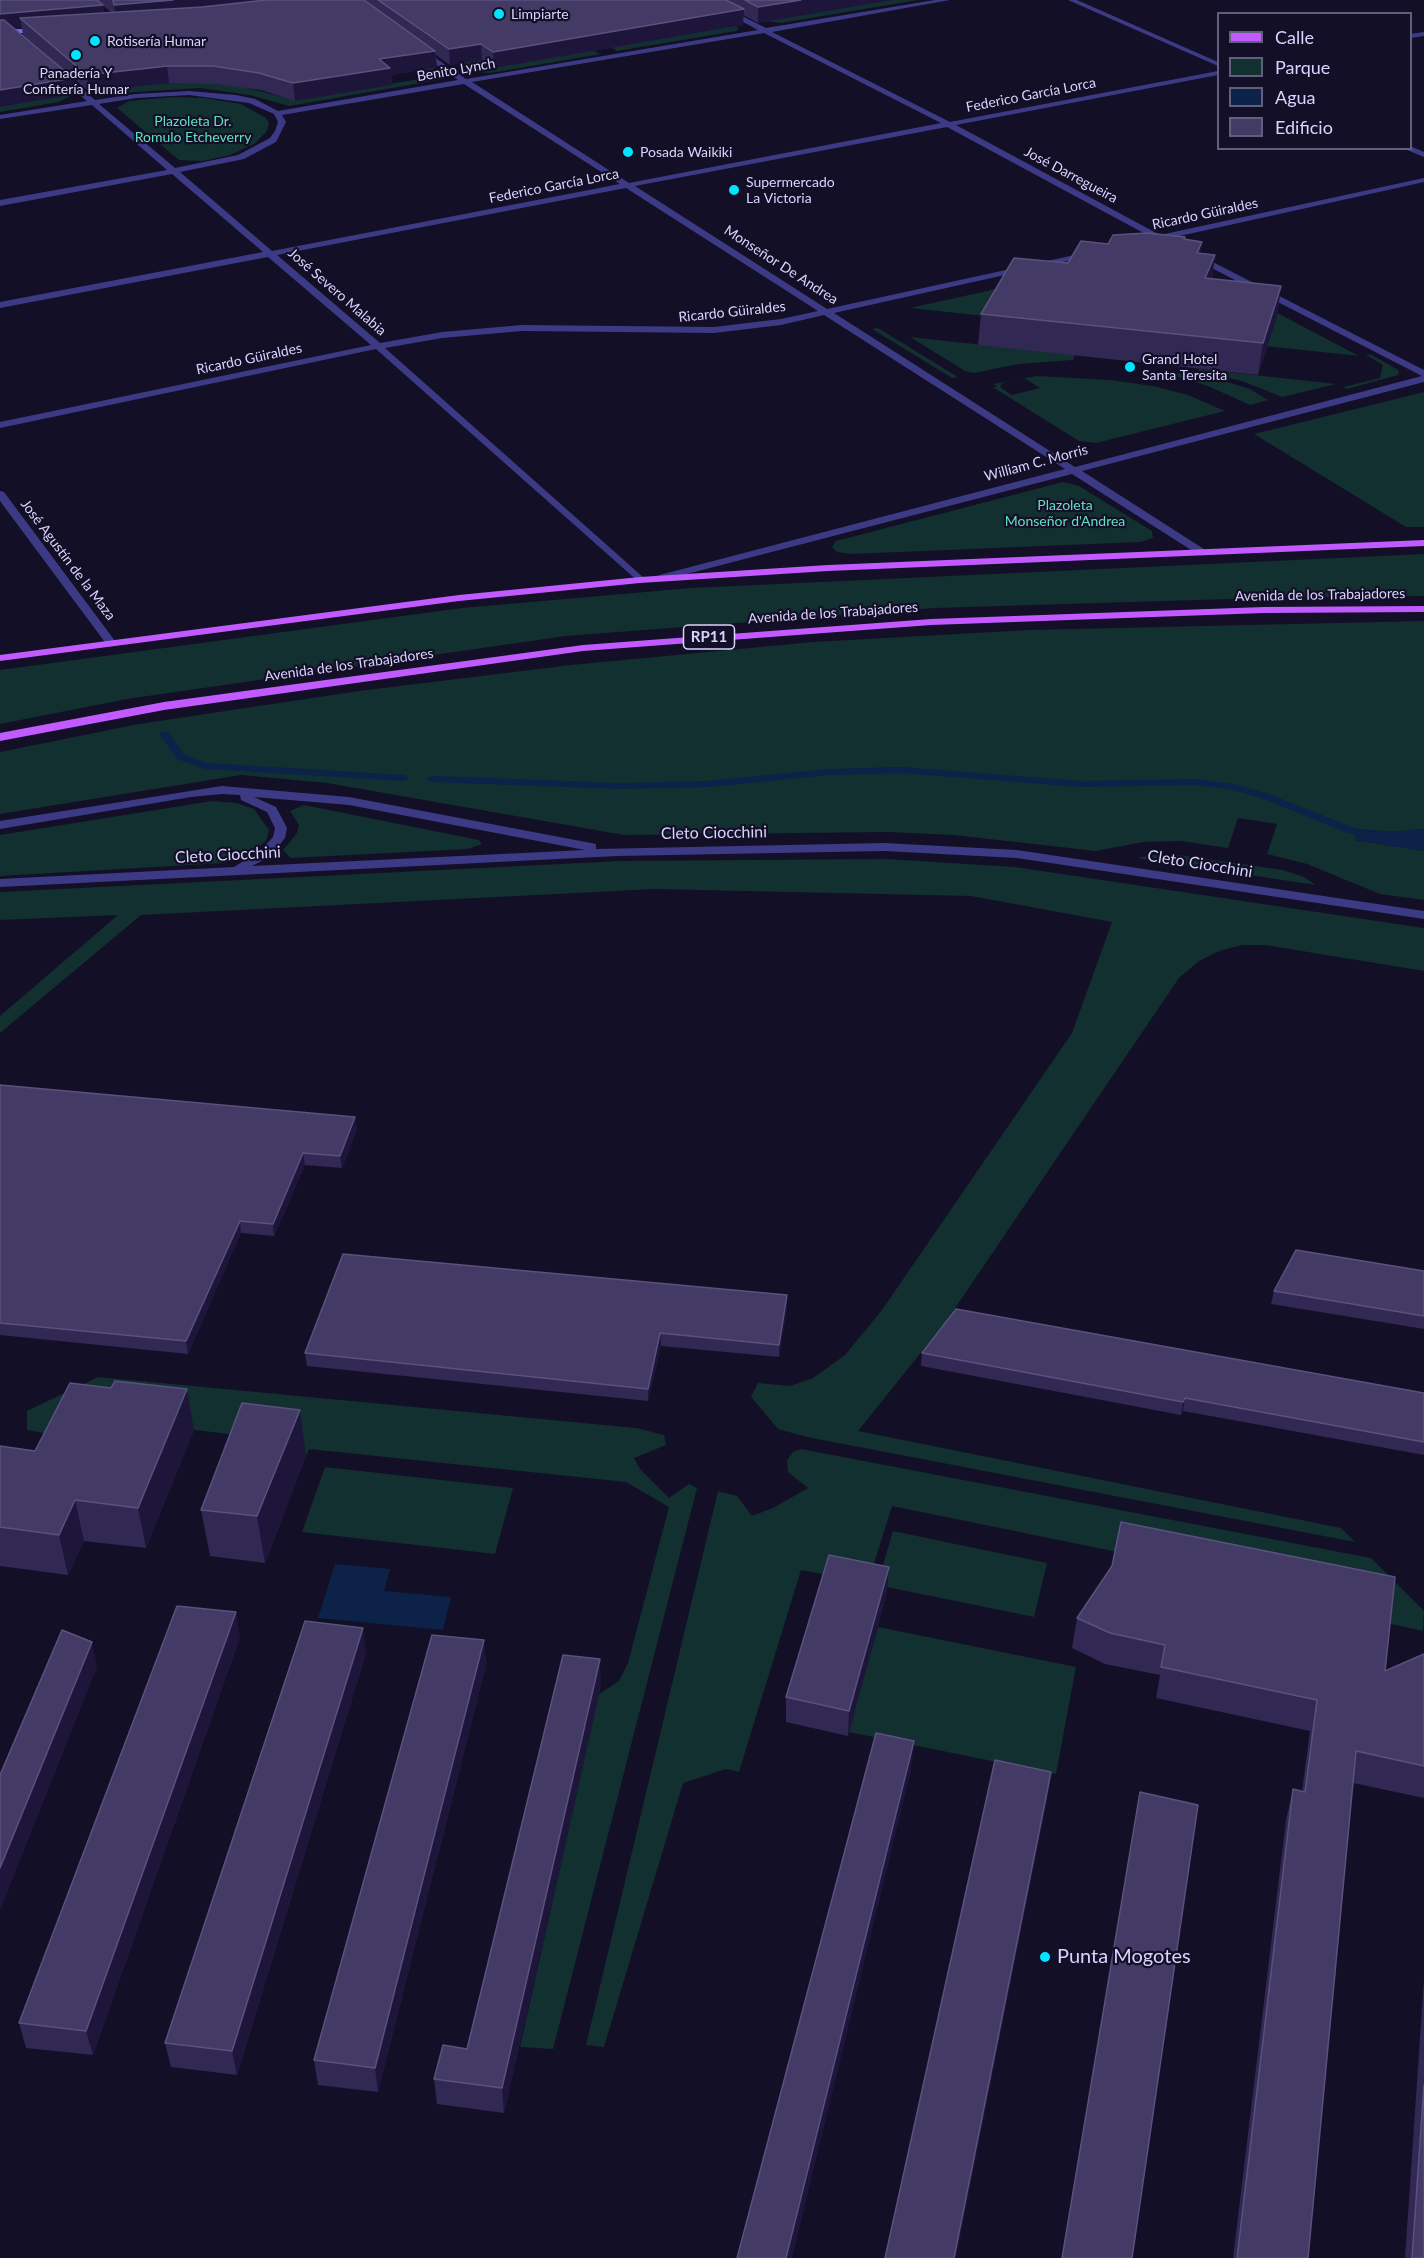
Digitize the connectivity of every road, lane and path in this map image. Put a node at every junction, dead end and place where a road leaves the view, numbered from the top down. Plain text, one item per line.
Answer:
1 (705, 0) edge
2 (947, 0) edge
3 (1071, 0) edge
4 (0, 25) edge
5 (764, 31) junction
6 (0, 32) edge
7 (11, 32) junction
8 (20, 39) edge
9 (411, 43) edge
10 (1217, 64) edge
11 (56, 70) edge
12 (1217, 73) edge
13 (466, 82) junction
14 (91, 101) junction
15 (277, 113) junction
16 (0, 117) edge
17 (948, 124) junction
18 (175, 171) junction
19 (1424, 180) edge
20 (630, 185) junction
21 (0, 203) edge
22 (1159, 237) junction
23 (1137, 242) edge
24 (1170, 243) edge
25 (1102, 250) edge
26 (271, 254) junction
27 (1191, 254) edge
28 (0, 306) edge
29 (829, 312) junction
30 (378, 346) junction
31 (1424, 374) edge
32 (1424, 379) edge
33 (0, 425) edge
34 (1074, 468) junction
35 (0, 494) edge
36 (1424, 543) edge
37 (1203, 553) junction
38 (656, 579) junction
39 (640, 580) junction
40 (1424, 609) edge
41 (111, 643) junction
42 (0, 658) edge
43 (0, 737) edge
44 (222, 790) junction
45 (0, 825) edge
46 (617, 852) junction
47 (232, 871) junction
48 (0, 883) edge
49 (1424, 915) edge

1 - 5 street, José Darregueira
2 - 5 street, Benito Lynch
3 - 10 street
4 - 7 main road
5 - 13 street, Benito Lynch
5 - 17 street, José Darregueira
6 - 7 main road
7 - 8 street
9 - 13 street, Monseñor De Andrea
11 - 14 street, José Severo Malabia
12 - 17 street, Federico García Lorca
13 - 15 street, Benito Lynch
13 - 20 street, Monseñor De Andrea
14 - 15 street
14 - 16 street
14 - 18 street, José Severo Malabia
15 - 18 street
17 - 20 street, Federico García Lorca
17 - 22 street, José Darregueira
18 - 21 street
18 - 26 street, José Severo Malabia
19 - 22 street, Ricardo Güiraldes
20 - 26 street, Federico García Lorca
20 - 29 street, Monseñor De Andrea
22 - 23 street, Ricardo Güiraldes
22 - 24 street, José Darregueira
25 - 29 street, Ricardo Güiraldes
26 - 28 street, Federico García Lorca
26 - 30 street, José Severo Malabia
27 - 31 street
29 - 30 street, Ricardo Güiraldes
29 - 34 street, Monseñor De Andrea
30 - 33 street, Ricardo Güiraldes
30 - 39 street, José Severo Malabia
32 - 34 street, William C. Morris
34 - 37 street, Monseñor De Andrea
34 - 38 street, William C. Morris
35 - 41 street, José Agustín de la Maza
36 - 37 main road
37 - 38 main road
38 - 39 main road
39 - 41 main road
40 - 43 main road, Avenida de los Trabajadores / RP11
41 - 42 main road
44 - 45 street
44 - 46 street
44 - 47 street
46 - 47 street, Cleto Ciocchini
46 - 49 street, Cleto Ciocchini
47 - 48 street, Cleto Ciocchini

